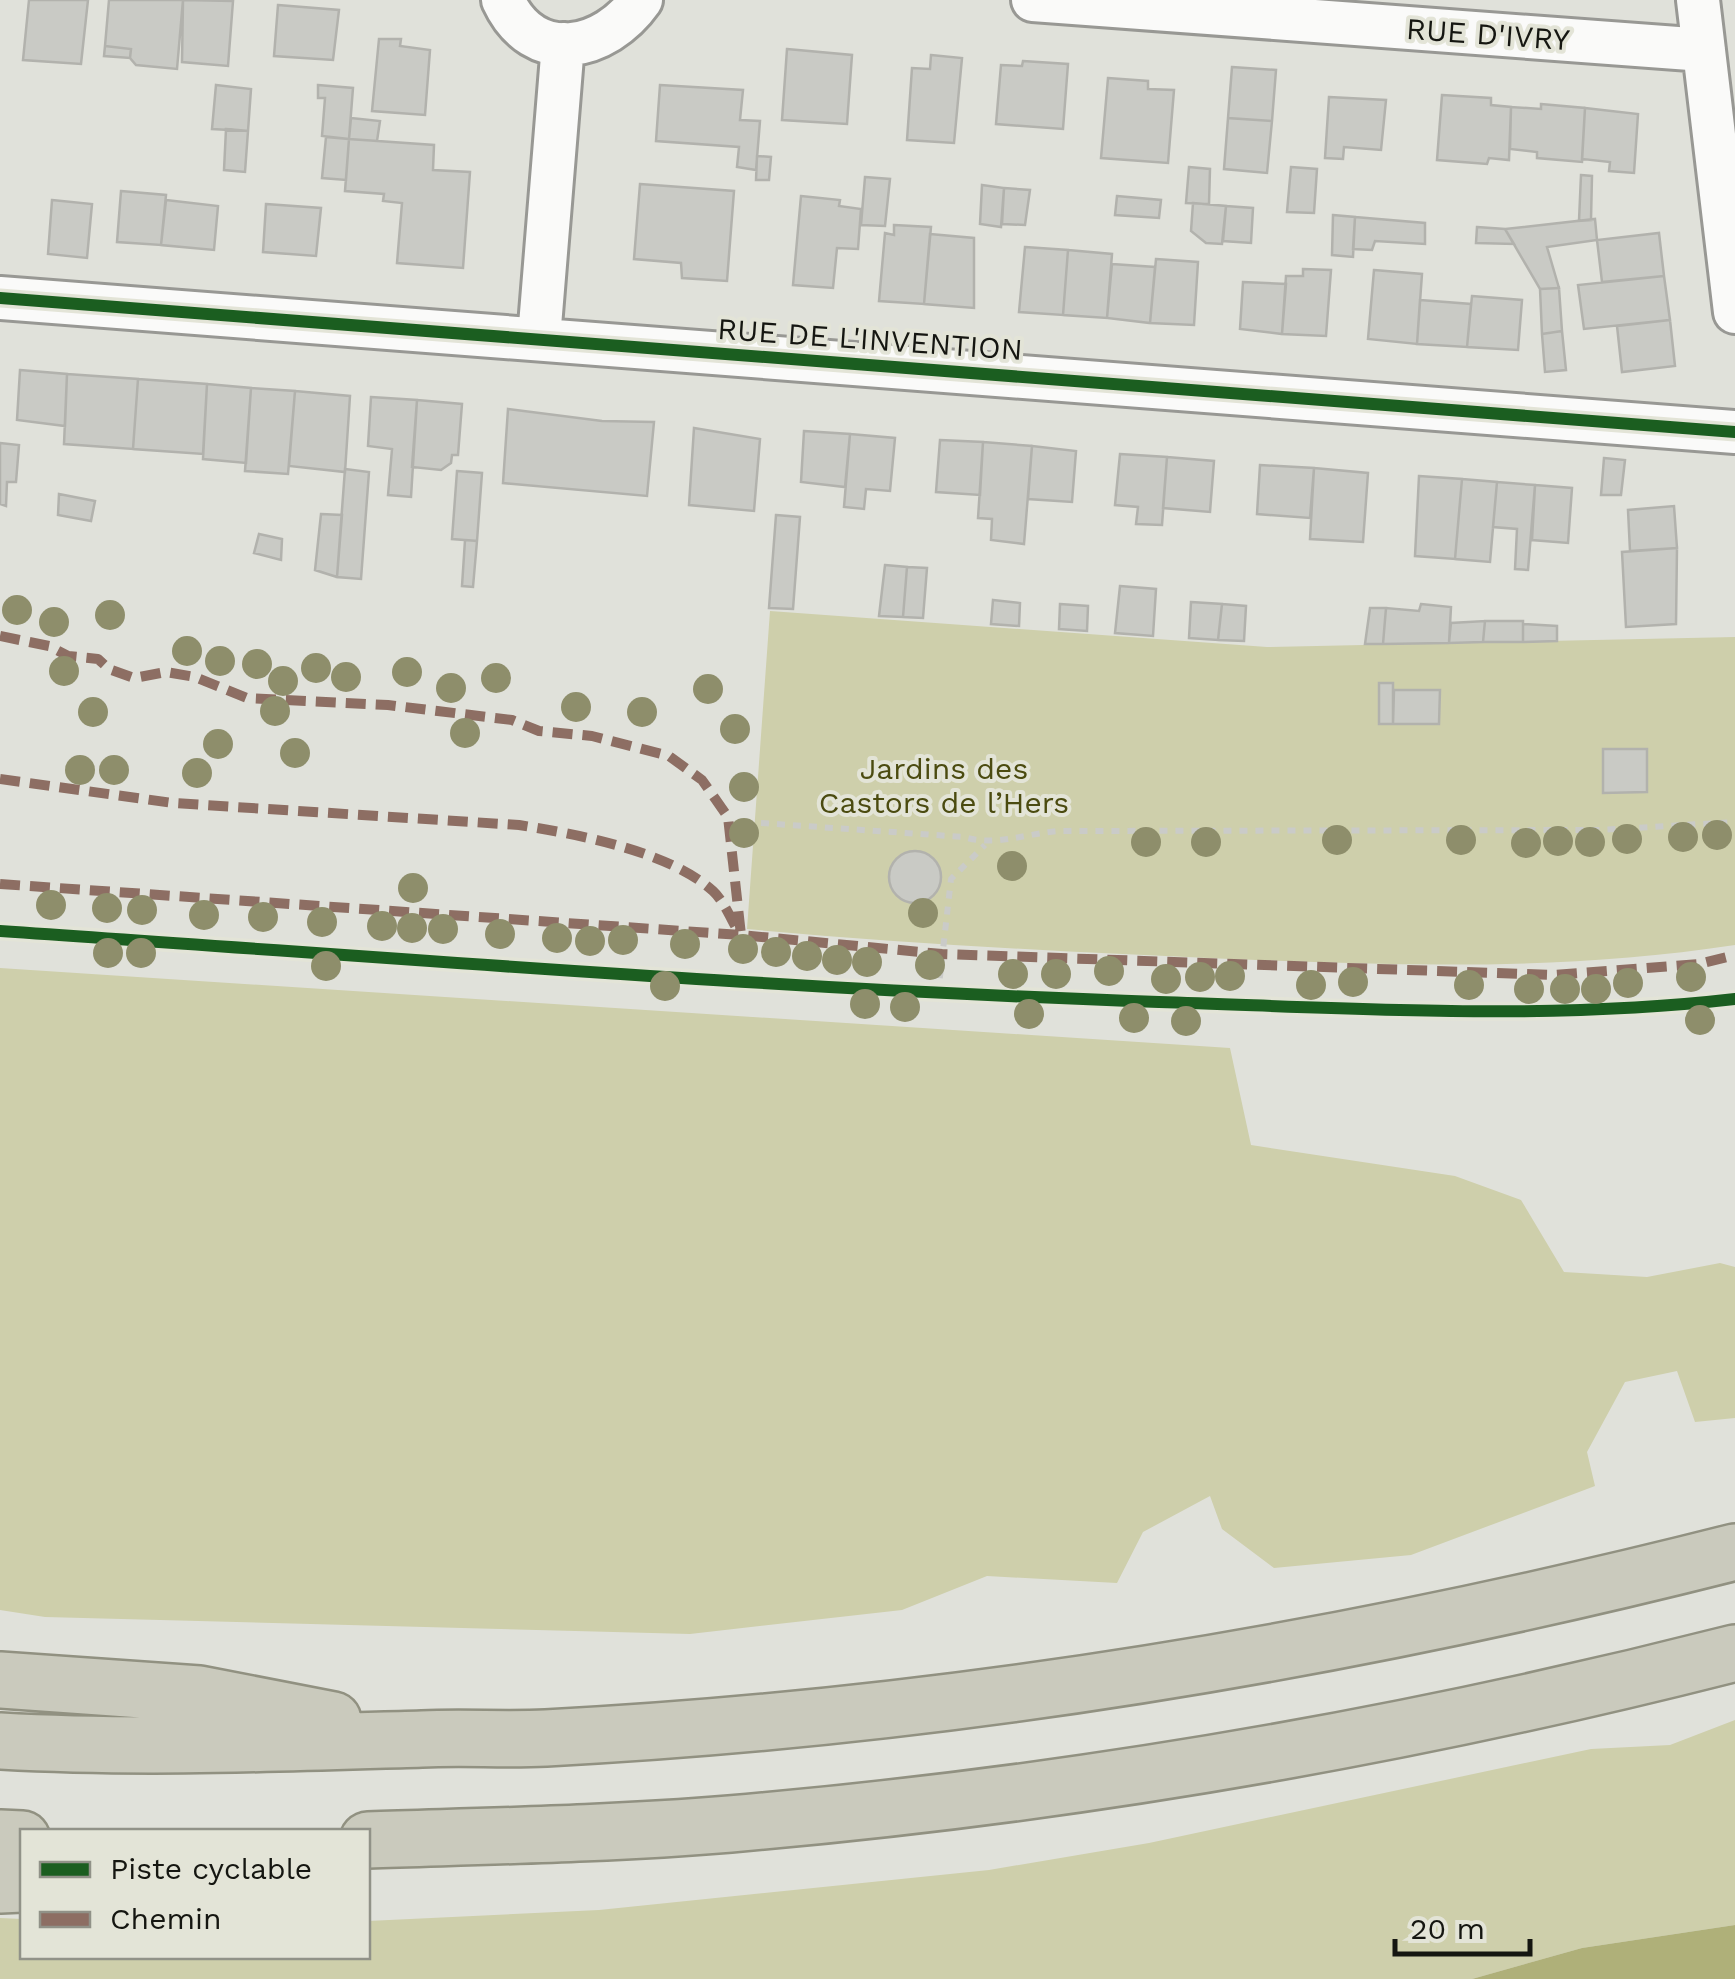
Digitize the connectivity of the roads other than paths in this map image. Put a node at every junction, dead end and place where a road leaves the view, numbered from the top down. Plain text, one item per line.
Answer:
1 (503, 0) edge
2 (641, 0) edge
3 (1033, 0) edge
4 (1698, 0) edge
5 (563, 44) junction
6 (1704, 50) junction
7 (0, 298) edge
8 (1735, 312) edge
9 (539, 338) junction
10 (1735, 432) edge
11 (1735, 1552) edge
12 (1735, 1653) edge
13 (0, 1680) edge
14 (430, 1738) junction
15 (0, 1741) edge
16 (522, 1834) junction
17 (370, 1840) edge
18 (370, 1858) edge

1 - 5 street
2 - 5 street
3 - 6 street, RUE D'IVRY
4 - 6 street
5 - 9 street
6 - 8 street
7 - 9 street, RUE DE L'INVENTION
9 - 10 street, RUE DE L'INVENTION
11 - 14 highway
12 - 16 highway
13 - 14 highway
14 - 15 highway
16 - 17 highway
16 - 18 highway

